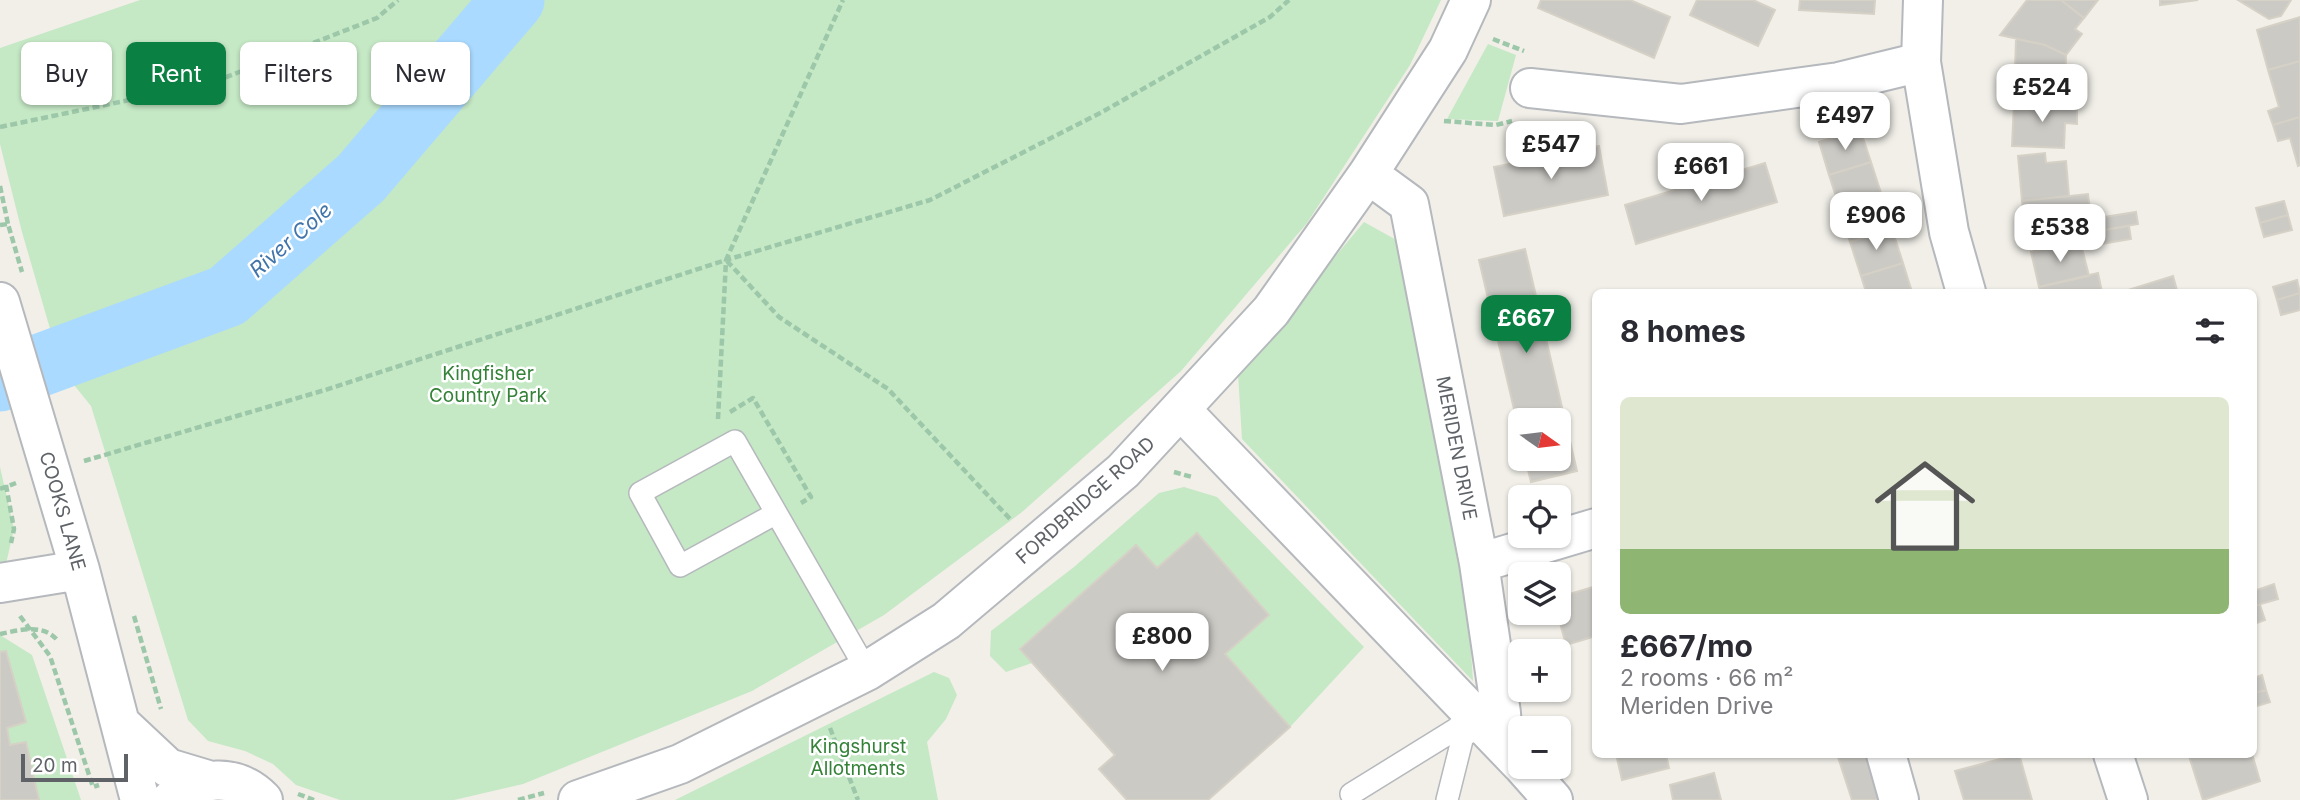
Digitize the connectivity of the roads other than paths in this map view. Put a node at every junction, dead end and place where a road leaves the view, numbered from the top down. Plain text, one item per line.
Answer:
1 (1471, 0) edge
2 (1923, 0) edge
3 (1921, 62) junction
4 (1530, 88) dead end
5 (1368, 174) junction
6 (1965, 289) edge
7 (0, 302) edge
8 (1181, 410) junction
9 (775, 514) junction
10 (1592, 528) edge
11 (1479, 563) junction
12 (80, 570) junction
13 (1, 583) edge
14 (867, 671) junction
15 (120, 723) junction
16 (1501, 742) edge
17 (1887, 758) edge
18 (2114, 758) edge
19 (208, 780) junction
20 (1351, 794) dead end
21 (563, 796) edge
22 (140, 800) edge
23 (171, 800) edge
24 (263, 800) edge
25 (1447, 800) edge
26 (1553, 800) edge
27 (1899, 800) edge
28 (2128, 800) edge

1 - 5 street, FORDBRIDGE ROAD
2 - 3 street
3 - 4 street
3 - 6 street
5 - 8 street, FORDBRIDGE ROAD
5 - 11 street, MERIDEN DRIVE
7 - 12 street, COOKS LANE
8 - 14 street, FORDBRIDGE ROAD
8 - 16 street
9 - 9 lane
9 - 14 lane
10 - 11 street
11 - 16 street, MERIDEN DRIVE
12 - 13 street
12 - 15 street, COOKS LANE
14 - 21 street, FORDBRIDGE ROAD
15 - 19 street
15 - 22 street, COOKS LANE
16 - 20 lane
16 - 25 lane
16 - 26 street
17 - 27 street
18 - 28 street
19 - 23 street
19 - 24 street

